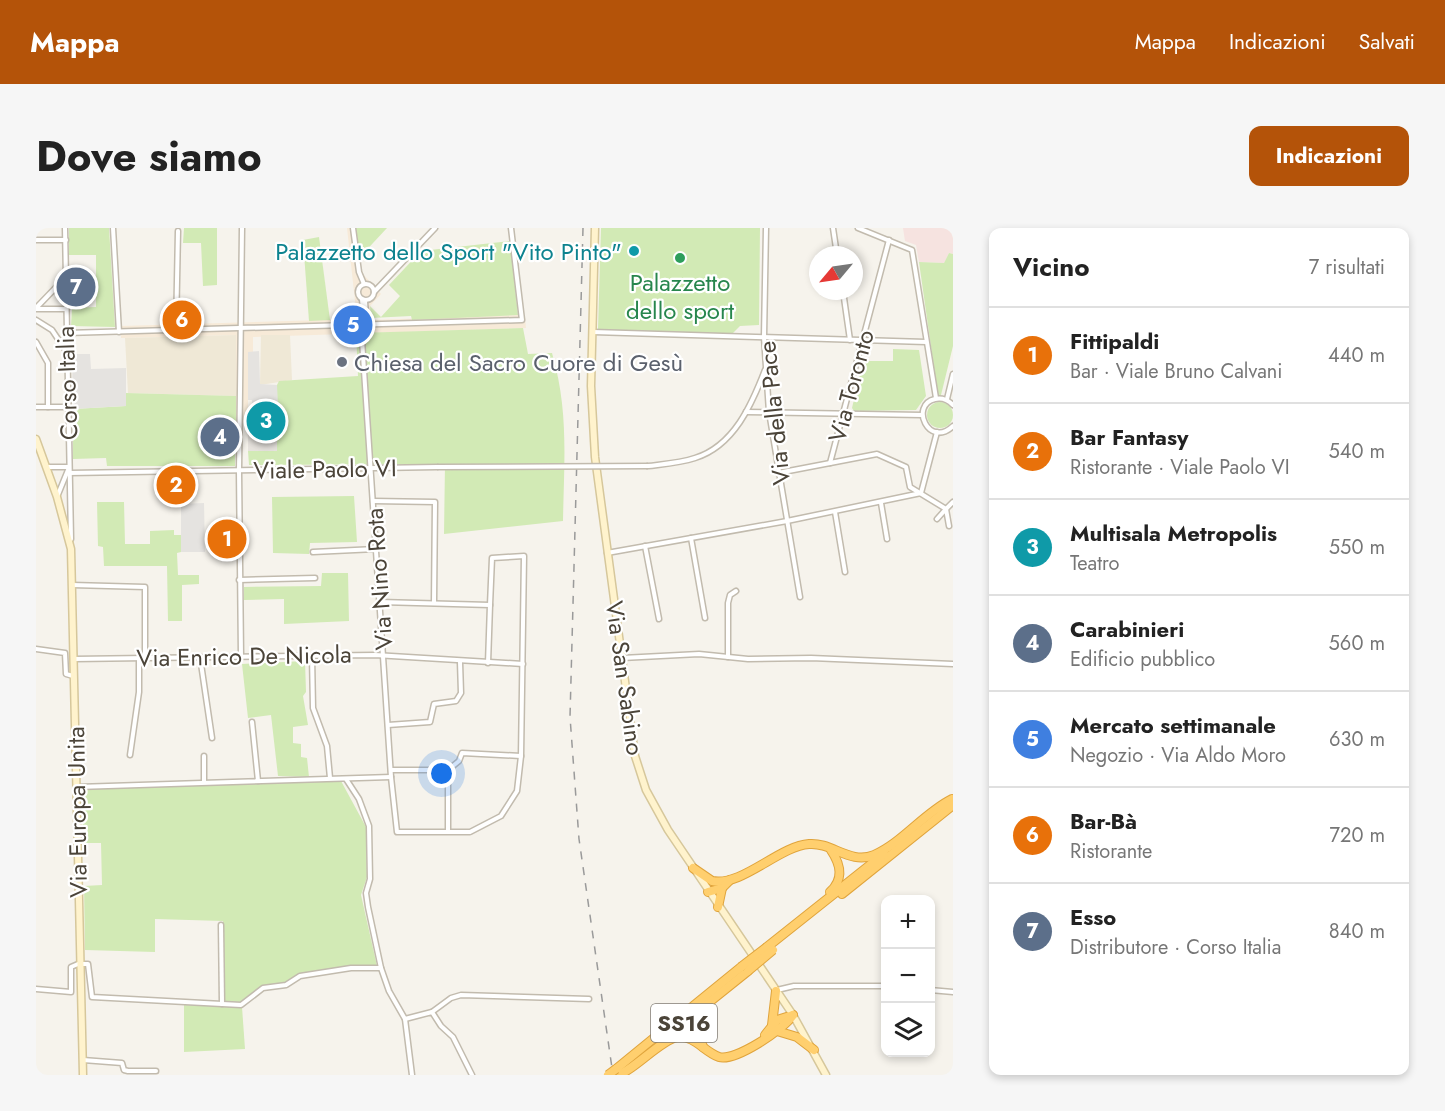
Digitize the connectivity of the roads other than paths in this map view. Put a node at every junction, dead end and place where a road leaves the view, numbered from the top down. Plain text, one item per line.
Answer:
1 (65, 228) edge
2 (113, 228) edge
3 (242, 228) edge
4 (353, 228) edge
5 (435, 228) edge
6 (511, 228) edge
7 (595, 228) edge
8 (766, 228) edge
9 (833, 228) edge
10 (858, 228) edge
11 (178, 231) dead end
12 (36, 240) edge
13 (66, 240) junction
14 (889, 240) junction
15 (836, 246) edge
16 (66, 278) junction
17 (364, 284) junction
18 (374, 292) junction
19 (363, 299) junction
20 (844, 300) edge
21 (36, 309) edge
22 (65, 309) junction
23 (36, 320) edge
24 (364, 325) junction
25 (242, 329) junction
26 (176, 330) junction
27 (119, 332) junction
28 (593, 332) junction
29 (66, 333) junction
30 (764, 337) junction
31 (850, 340) junction
32 (863, 340) junction
33 (36, 342) edge
34 (926, 342) junction
35 (67, 351) junction
36 (766, 366) junction
37 (953, 374) edge
38 (936, 398) junction
39 (947, 400) junction
40 (953, 405) edge
41 (36, 407) edge
42 (48, 407) junction
43 (68, 407) junction
44 (746, 412) junction
45 (769, 412) junction
46 (843, 414) junction
47 (922, 415) junction
48 (953, 426) edge
49 (937, 432) junction
50 (36, 439) edge
51 (830, 463) junction
52 (46, 467) junction
53 (69, 467) junction
54 (370, 468) junction
55 (239, 471) junction
56 (69, 473) junction
57 (778, 473) junction
58 (921, 493) junction
59 (57, 497) junction
60 (373, 501) junction
61 (953, 502) edge
62 (880, 503) junction
63 (946, 510) junction
64 (835, 512) junction
65 (937, 519) dead end
66 (787, 521) junction
67 (950, 526) dead end
68 (691, 538) junction
69 (887, 539) dead end
70 (645, 546) junction
71 (71, 549) junction
72 (376, 549) junction
73 (313, 552) dead end
74 (607, 553) junction
75 (845, 572) dead end
76 (315, 578) dead end
77 (239, 580) junction
78 (72, 585) junction
79 (736, 591) dead end
80 (800, 597) dead end
81 (380, 602) junction
82 (434, 603) junction
83 (490, 605) junction
84 (705, 618) dead end
85 (658, 619) dead end
86 (36, 649) edge
87 (241, 656) junction
88 (312, 656) junction
89 (385, 656) junction
90 (139, 657) junction
91 (145, 657) junction
92 (200, 657) junction
93 (728, 657) junction
94 (621, 658) junction
95 (74, 659) junction
96 (460, 662) junction
97 (488, 663) junction
98 (523, 664) junction
99 (953, 664) edge
100 (74, 676) junction
101 (252, 722) dead end
102 (388, 725) junction
103 (212, 738) dead end
104 (130, 755) dead end
105 (204, 756) dead end
106 (521, 756) junction
107 (391, 770) junction
108 (448, 770) junction
109 (391, 777) junction
110 (330, 778) junction
111 (346, 778) junction
112 (204, 781) junction
113 (258, 781) junction
114 (77, 787) junction
115 (953, 801) edge
116 (448, 831) junction
117 (830, 848) junction
118 (693, 868) junction
119 (719, 885) junction
120 (708, 892) junction
121 (718, 907) junction
122 (221, 925) dead end
123 (771, 947) junction
124 (81, 963) junction
125 (381, 968) junction
126 (745, 969) junction
127 (881, 986) edge
128 (36, 989) edge
129 (935, 990) edge
130 (776, 991) junction
131 (953, 992) edge
132 (589, 999) dead end
133 (222, 1004) junction
134 (432, 1012) junction
135 (793, 1015) junction
136 (405, 1019) junction
137 (775, 1028) junction
138 (703, 1047) junction
139 (814, 1050) junction
140 (83, 1060) junction
141 (156, 1071) dead end
142 (618, 1073) edge
143 (83, 1075) edge
144 (412, 1075) edge
145 (472, 1075) edge
146 (608, 1075) edge
147 (825, 1075) edge

1 - 13 street, Corso Italia
2 - 27 street
3 - 25 street
4 - 17 street
5 - 18 street
6 - 24 street
7 - 28 street, Via San Sabino
8 - 30 street, Via della Pace
9 - 15 street
10 - 14 street
11 - 26 street
12 - 13 street
13 - 16 street, Corso Italia
14 - 32 street, Via Toronto
14 - 34 street
16 - 21 street
16 - 22 street, Corso Italia
17 - 18 street
17 - 19 street
18 - 19 street
19 - 24 street, Via Nino Rota
20 - 31 street
21 - 22 street
22 - 29 street, Corso Italia
23 - 35 street
24 - 25 street
24 - 54 street, Via Nino Rota
25 - 26 street
25 - 55 street
26 - 27 street
27 - 29 street
28 - 30 street
28 - 74 street, Via San Sabino
29 - 35 street, Corso Italia
30 - 31 street
30 - 36 street, Via della Pace
31 - 32 street
32 - 34 street
32 - 46 street, Via Toronto
33 - 42 street
34 - 38 street
35 - 43 street, Corso Italia
36 - 44 street, Viale Paolo VI
36 - 45 street, Via della Pace
37 - 39 street
38 - 39 street
38 - 47 street
39 - 40 street
41 - 42 street
42 - 43 street
43 - 53 street, Corso Italia
44 - 45 street
44 - 54 street, Viale Paolo VI, bridge
45 - 46 street
45 - 57 street, Via della Pace
46 - 47 street
46 - 51 street, Via Toronto
47 - 49 street
48 - 49 street
49 - 58 street
50 - 52 street, Via Europa Unita
51 - 57 street
51 - 58 street
52 - 53 street
52 - 59 street, Via Europa Unita
53 - 56 street, Corso Italia
53 - 59 street, Corso Italia
54 - 55 street, Viale Paolo VI
54 - 60 street, Via Nino Rota
55 - 56 street, Viale Paolo VI
55 - 77 street
56 - 71 street, Corso Italia
57 - 66 street, Via della Pace
58 - 62 street
58 - 63 street
59 - 71 street, Via Europa Unita
60 - 72 street, Via Nino Rota
60 - 82 street
61 - 63 street
62 - 64 street
62 - 69 street
63 - 65 street
63 - 67 street
64 - 66 street
64 - 75 street
66 - 68 street
66 - 80 street, Via della Pace
68 - 70 street
68 - 84 street
70 - 74 street
70 - 85 street
71 - 78 street, Via Europa Unita
72 - 73 street
72 - 81 street, Via Nino Rota
74 - 94 street, Via San Sabino
76 - 77 street
77 - 87 street
78 - 91 street
78 - 95 street, Via Europa Unita
79 - 93 street
81 - 82 street
81 - 89 street, Via Nino Rota
82 - 83 street
83 - 97 street
83 - 98 street
86 - 100 street
87 - 88 street, Via Enrico De Nicola
87 - 92 street, Via Enrico De Nicola
88 - 89 street, Via Enrico De Nicola
88 - 110 street
89 - 96 street, Via Enrico De Nicola
89 - 102 street, Via Nino Rota
90 - 91 street, Via Enrico De Nicola
90 - 95 street, Via Enrico De Nicola
90 - 104 street
91 - 92 street, Via Enrico De Nicola
92 - 103 street
93 - 94 street
93 - 99 street
94 - 118 street, Via San Sabino
95 - 100 street, Via Europa Unita
96 - 97 street, Via Enrico De Nicola
96 - 102 street
97 - 98 street, Via Enrico De Nicola
98 - 106 street
100 - 114 street, Via Europa Unita
101 - 113 street
102 - 107 street, Via Nino Rota
105 - 112 street
106 - 108 street
106 - 116 street
107 - 108 street
107 - 109 street, Via Nino Rota
108 - 116 street
109 - 111 street
109 - 116 street, Via Nino Rota
110 - 111 street
110 - 113 street
111 - 125 street
112 - 113 street
112 - 114 street
114 - 124 street, Via Europa Unita
115 - 117 highway
115 - 123 highway, SS16
117 - 119 highway
117 - 123 highway
118 - 119 highway
118 - 120 street, Via San Sabino
119 - 120 highway
119 - 121 highway
120 - 121 street, Via San Sabino
121 - 130 street, Via San Sabino
122 - 133 street
123 - 126 highway, SS16, bridge
124 - 128 street
124 - 133 street
124 - 140 street, Via Europa Unita
125 - 133 street
125 - 136 street
126 - 138 highway
126 - 142 highway, SS16
127 - 130 street
129 - 131 street
130 - 135 street, Via San Sabino
130 - 137 highway
132 - 134 street
134 - 136 street
134 - 145 street
135 - 137 highway
135 - 139 street, Via San Sabino
136 - 144 street
137 - 138 highway
137 - 139 highway
138 - 142 highway
139 - 147 street, Via San Sabino
140 - 141 street
140 - 143 street, Via Europa Unita
142 - 146 highway, SS16, bridge

